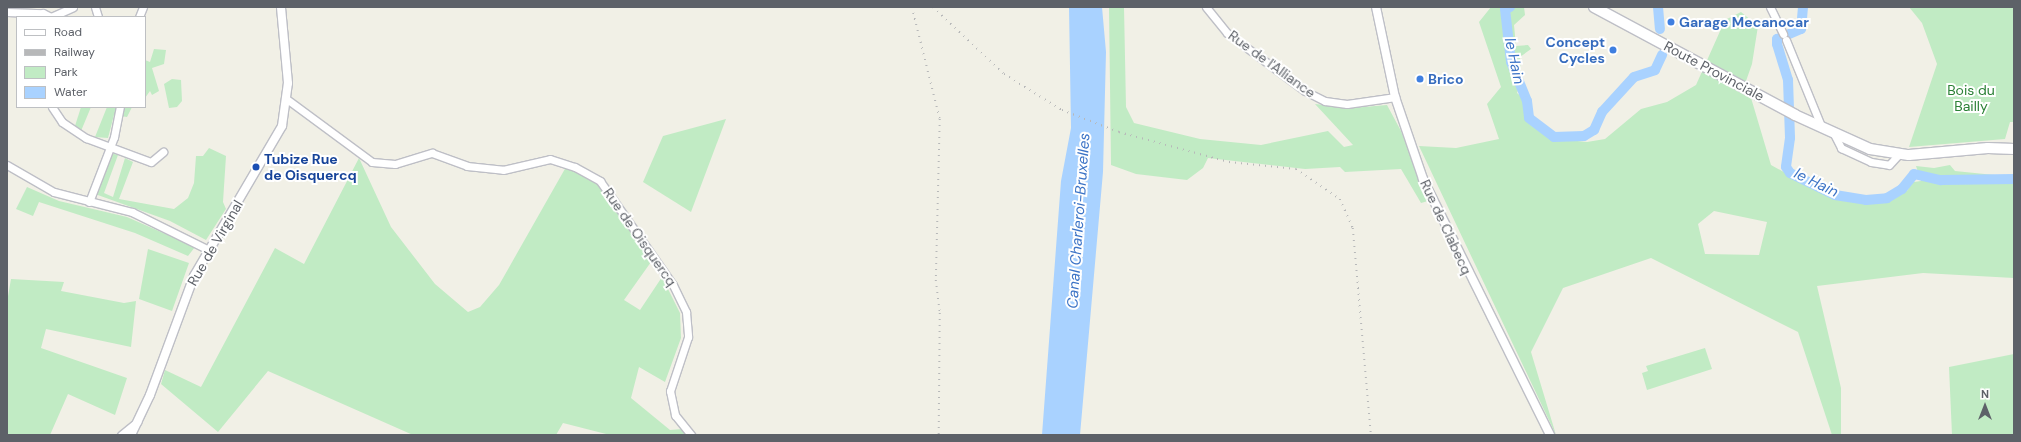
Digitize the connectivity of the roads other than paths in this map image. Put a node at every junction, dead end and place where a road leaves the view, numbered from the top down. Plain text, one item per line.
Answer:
1 (73, 7) edge
2 (280, 7) edge
3 (1206, 7) edge
4 (1376, 7) edge
5 (1594, 7) edge
6 (1770, 7) edge
7 (26, 10) edge
8 (7, 12) edge
9 (48, 16) edge
10 (52, 16) edge
11 (1395, 97) junction
12 (288, 100) junction
13 (53, 108) edge
14 (120, 108) edge
15 (1822, 128) junction
16 (110, 147) junction
17 (2014, 149) edge
18 (163, 152) dead end
19 (7, 165) edge
20 (89, 202) junction
21 (209, 250) junction
22 (138, 420) junction
23 (121, 435) edge
24 (131, 435) edge
25 (691, 435) edge
26 (1550, 435) edge

1 - 10 street
2 - 12 street
3 - 11 street, Rue de l'Alliance
4 - 11 street, Rue de Clabecq
5 - 15 main road, Route Provinciale
6 - 15 street
7 - 8 street
7 - 9 street
11 - 26 street, Rue de Clabecq
12 - 21 street, Rue de Virginal
12 - 25 street, Rue de Oisquercq
13 - 16 street
14 - 16 street
15 - 17 main road, Route Provinciale
16 - 18 street
16 - 20 street
19 - 20 street
20 - 21 street
21 - 22 street, Rue de Virginal
22 - 23 street
22 - 24 street, Rue de Virginal

